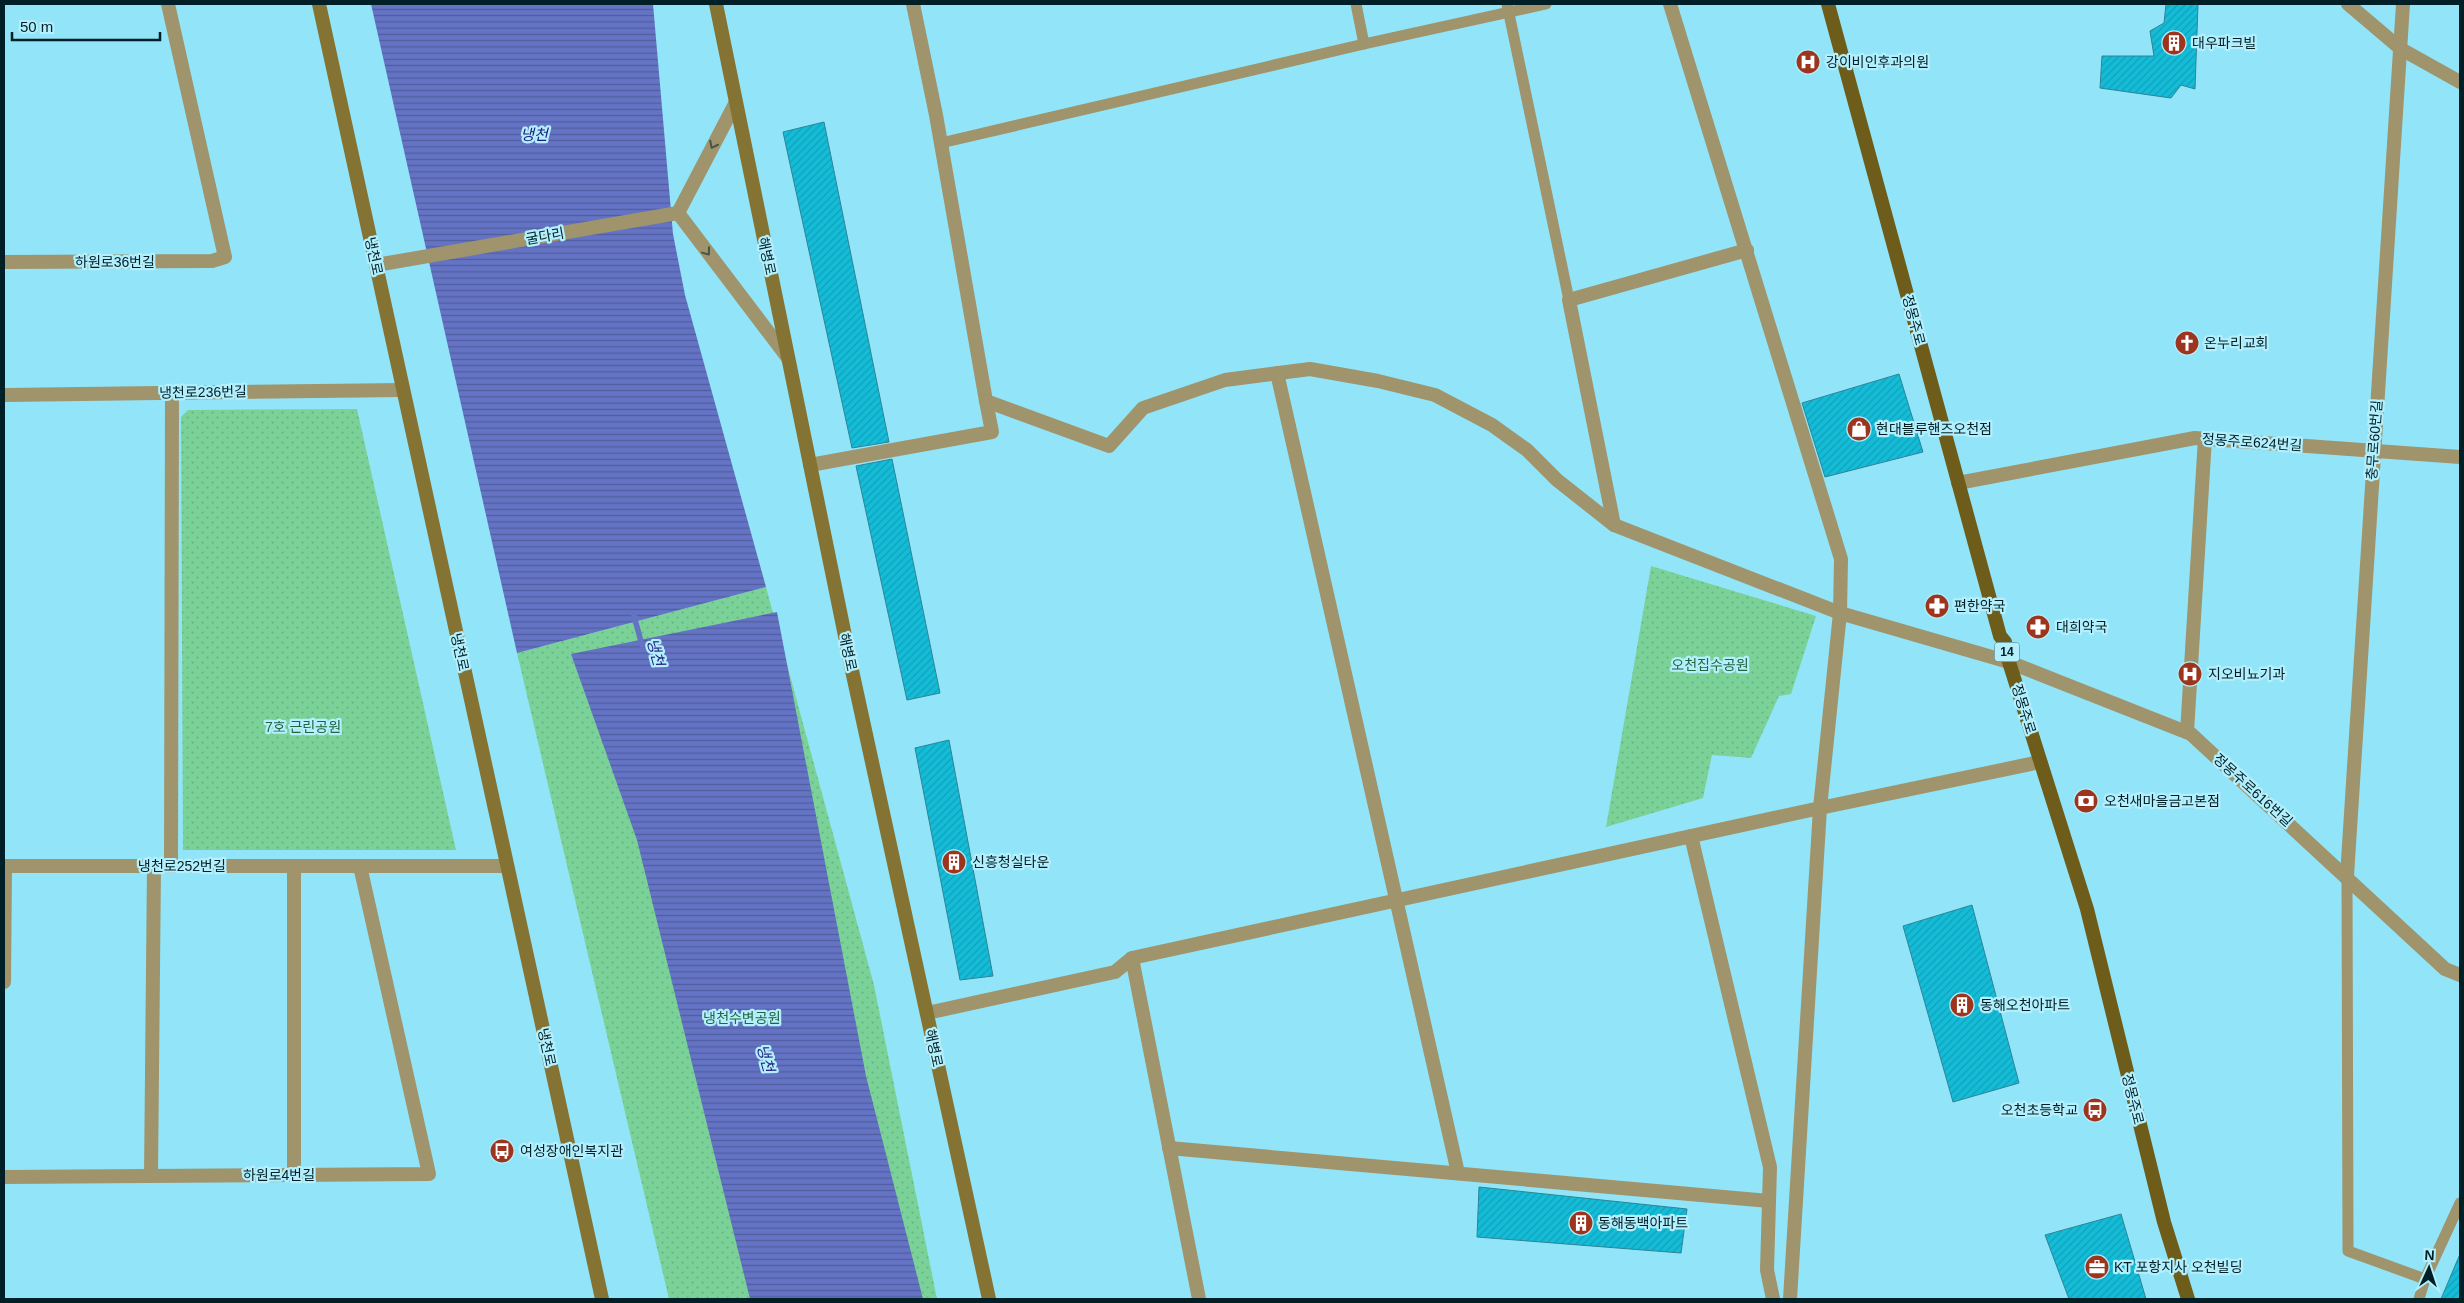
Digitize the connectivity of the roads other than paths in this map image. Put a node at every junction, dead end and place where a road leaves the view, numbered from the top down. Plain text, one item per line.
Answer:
1 (168, 4) edge
2 (319, 4) edge
3 (716, 4) edge
4 (913, 4) edge
5 (1356, 4) edge
6 (1546, 4) edge
7 (1670, 4) edge
8 (1828, 4) edge
9 (2348, 4) edge
10 (2402, 4) edge
11 (1508, 8) edge
12 (1364, 44) junction
13 (2401, 49) junction
14 (2460, 82) edge
15 (736, 102) junction
16 (941, 143) junction
17 (675, 213) junction
18 (1747, 250) junction
19 (4, 262) edge
20 (376, 265) junction
21 (1569, 300) junction
22 (788, 358) junction
23 (1277, 373) junction
24 (403, 390) junction
25 (172, 393) junction
26 (4, 395) edge
27 (986, 401) junction
28 (2205, 438) junction
29 (2374, 450) junction
30 (2460, 457) edge
31 (810, 465) junction
32 (1958, 483) junction
33 (1614, 526) junction
34 (1840, 614) junction
35 (2009, 662) junction
36 (2187, 732) junction
37 (2040, 762) junction
38 (1820, 808) junction
39 (1691, 836) junction
40 (4, 866) edge
41 (154, 866) junction
42 (171, 866) junction
43 (294, 866) junction
44 (360, 866) junction
45 (507, 866) junction
46 (2346, 876) junction
47 (1397, 900) junction
48 (1132, 958) junction
49 (2460, 975) edge
50 (4, 982) edge
51 (927, 1013) junction
52 (1169, 1148) junction
53 (1458, 1174) junction
54 (294, 1175) junction
55 (151, 1176) junction
56 (4, 1177) edge
57 (1769, 1201) junction
58 (2460, 1203) edge
59 (2425, 1279) junction
60 (602, 1299) edge
61 (989, 1299) edge
62 (1199, 1299) edge
63 (1773, 1299) edge
64 (1790, 1299) edge
65 (2188, 1299) edge
66 (2419, 1299) edge

1 - 19 street, 하원로36번길
2 - 20 main road, 냉천로
3 - 15 main road, 해병로
4 - 16 street
5 - 12 lane
6 - 11 lane
7 - 18 street
8 - 32 main road, 정몽주로 / 14
9 - 13 street
10 - 13 street, 충무로60번길
11 - 12 lane
11 - 21 lane
12 - 16 lane
13 - 14 street
13 - 29 street, 충무로60번길
15 -> 17 street
15 - 22 main road, 해병로
16 - 27 street
17 - 20 street, 굴다리
17 -> 22 street
18 - 21 street
18 - 34 street
20 - 24 main road, 냉천로
21 - 33 street
22 - 31 main road, 해병로
23 - 27 street, 정몽주로616번길
23 - 33 street, 정몽주로616번길
23 - 47 street
24 - 25 street, 냉천로236번길
24 - 45 main road, 냉천로
25 - 26 street, 냉천로236번길
25 - 42 street
27 - 31 street
28 - 29 street, 정몽주로624번길
28 - 32 street, 정몽주로624번길
28 - 36 street
29 - 30 street, 정몽주로624번길
29 - 46 street, 충무로60번길
31 - 51 main road, 해병로
32 - 35 main road, 정몽주로 / 14
33 - 34 street, 정몽주로616번길
34 - 35 street, 정몽주로616번길
34 - 38 street
35 - 36 street, 정몽주로616번길
35 - 37 main road, 정몽주로 / 14
36 - 46 street, 정몽주로616번길
37 - 38 street
37 - 65 main road, 정몽주로 / 14
38 - 39 street
38 - 64 street
39 - 47 street
39 - 57 street
40 - 41 street, 냉천로252번길
40 - 50 street
41 - 42 street, 냉천로252번길
41 - 55 street
42 - 43 street, 냉천로252번길
43 - 44 street, 냉천로252번길
43 - 54 street
44 - 45 street, 냉천로252번길
44 - 54 street, 하원로4번길
45 - 60 main road, 냉천로
46 - 49 street, 정몽주로616번길
46 - 59 lane
47 - 48 street
47 - 53 street
48 - 51 street
48 - 52 street
51 - 61 main road, 해병로
52 - 53 street
52 - 62 street
53 - 57 street
54 - 55 street, 하원로4번길
55 - 56 street, 하원로4번길
57 - 63 street
58 - 59 lane
59 - 66 lane

